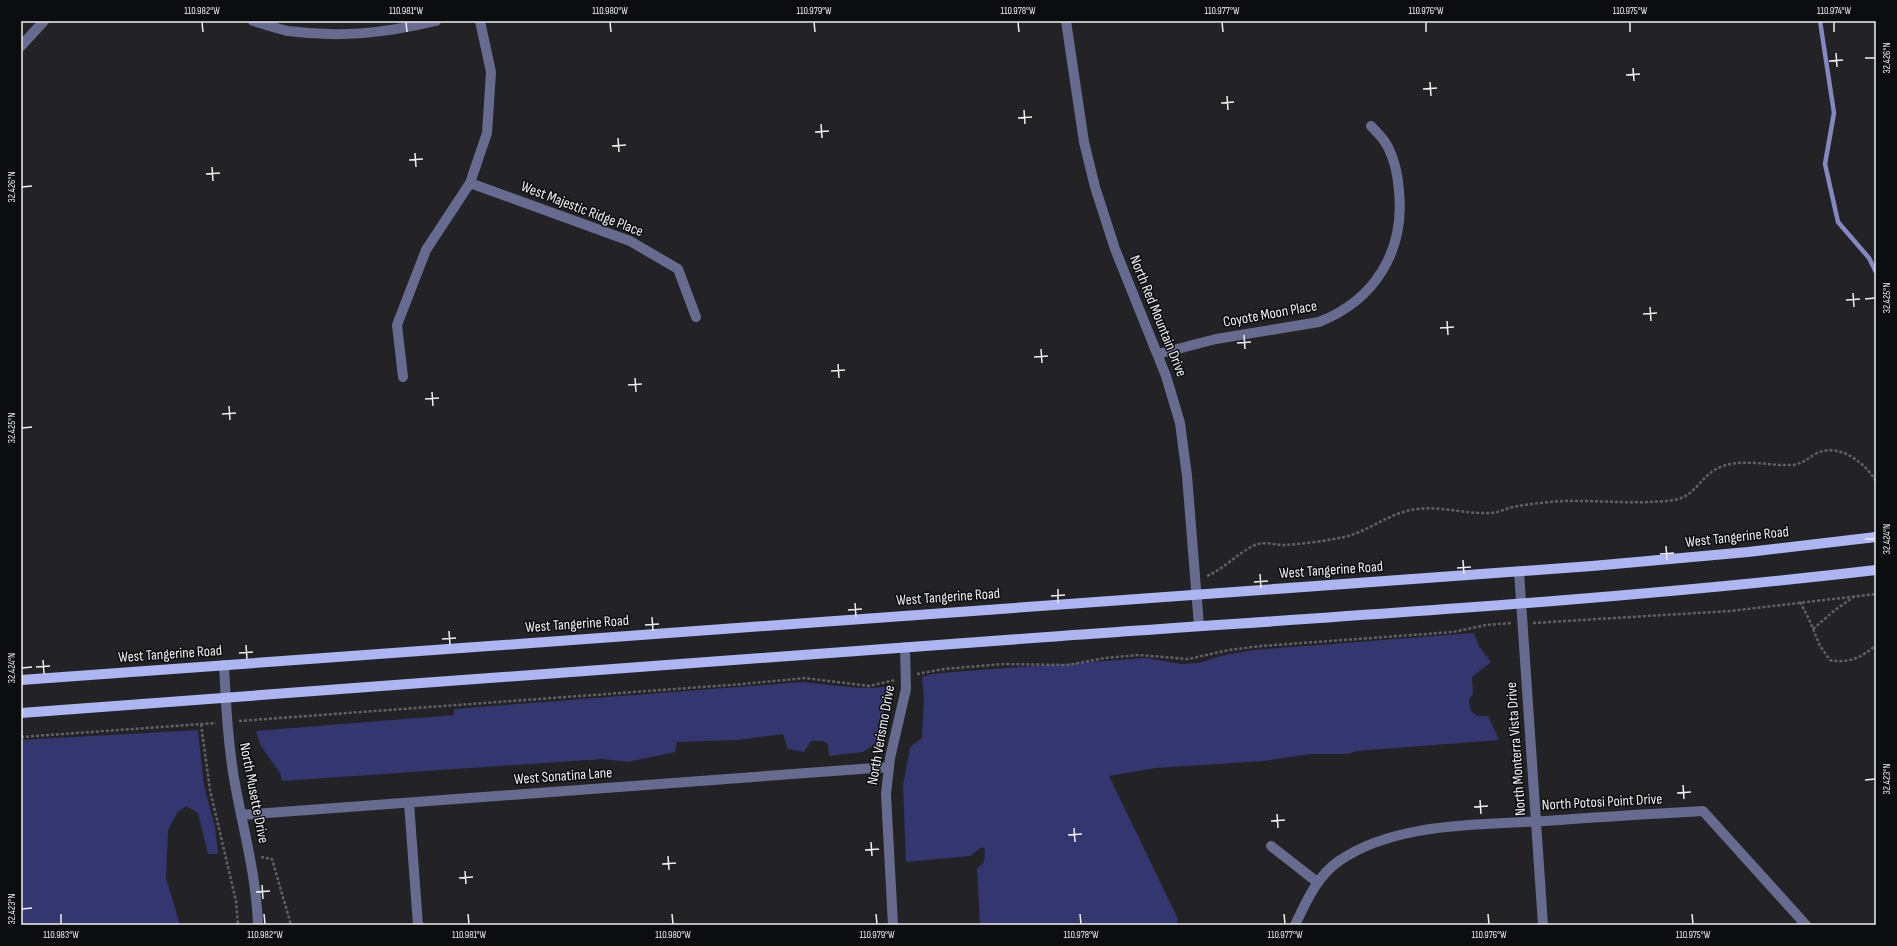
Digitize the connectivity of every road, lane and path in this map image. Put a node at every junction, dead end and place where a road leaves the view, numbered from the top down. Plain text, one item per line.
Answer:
1 (44, 21) edge
2 (253, 21) edge
3 (436, 21) edge
4 (480, 21) edge
5 (1066, 21) edge
6 (21, 46) edge
7 (1371, 126) dead end
8 (470, 183) junction
9 (696, 317) dead end
10 (1158, 354) junction
11 (403, 377) dead end
12 (1876, 481) edge
13 (1876, 537) edge
14 (1876, 570) edge
15 (1519, 572) junction
16 (1196, 580) junction
17 (1876, 594) edge
18 (1197, 595) junction
19 (1855, 596) junction
20 (1800, 602) junction
21 (1522, 604) junction
22 (1523, 623) junction
23 (1199, 626) junction
24 (1814, 629) junction
25 (1876, 645) edge
26 (905, 647) junction
27 (224, 665) junction
28 (919, 673) dead end
29 (21, 680) edge
30 (893, 680) dead end
31 (226, 698) junction
32 (21, 713) edge
33 (228, 722) junction
34 (201, 724) junction
35 (21, 737) edge
36 (888, 767) junction
37 (409, 803) junction
38 (241, 815) junction
39 (1536, 821) junction
40 (1271, 846) dead end
41 (251, 854) junction
42 (1317, 882) junction
43 (238, 925) edge
44 (258, 925) edge
45 (291, 925) edge
46 (418, 925) edge
47 (893, 925) edge
48 (1295, 925) edge
49 (1544, 925) edge
50 (1806, 925) edge

1 - 6 street
2 - 3 street
4 - 8 street
5 - 10 street, North Red Mountain Drive
7 - 10 street, Coyote Moon Place
8 - 9 street, West Majestic Ridge Place
8 - 11 street
10 - 16 street, North Red Mountain Drive
12 - 16 path
13 - 15 main road, West Tangerine Road
14 - 21 main road
15 - 18 main road, West Tangerine Road
15 - 21 street, North Monterra Vista Drive
16 - 18 street, North Red Mountain Drive
17 - 19 path
18 - 23 street, North Red Mountain Drive
18 - 27 main road, West Tangerine Road
19 - 20 path
19 - 24 path
20 - 22 path
20 - 24 path
21 - 22 street, North Monterra Vista Drive
21 - 23 main road
22 - 28 path
22 - 39 street, North Monterra Vista Drive
23 - 26 main road
24 - 25 path
26 - 31 main road
26 - 36 street, North Verismo Drive
27 - 29 main road, West Tangerine Road
27 - 31 street, North Musette Drive
30 - 33 path
31 - 32 main road
31 - 33 street, North Musette Drive
33 - 34 path
33 - 38 street, North Musette Drive
34 - 35 path
34 - 43 path
36 - 37 street, West Sonatina Lane
36 - 47 street, North Verismo Drive
37 - 38 street, West Sonatina Lane
37 - 46 street
38 - 41 street, North Musette Drive
39 - 42 street, North Potosi Point Drive
39 - 49 street, North Monterra Vista Drive
39 - 50 street, North Potosi Point Drive
40 - 42 street
41 - 44 street, North Musette Drive
41 - 45 path
42 - 48 street, North Potosi Point Drive

